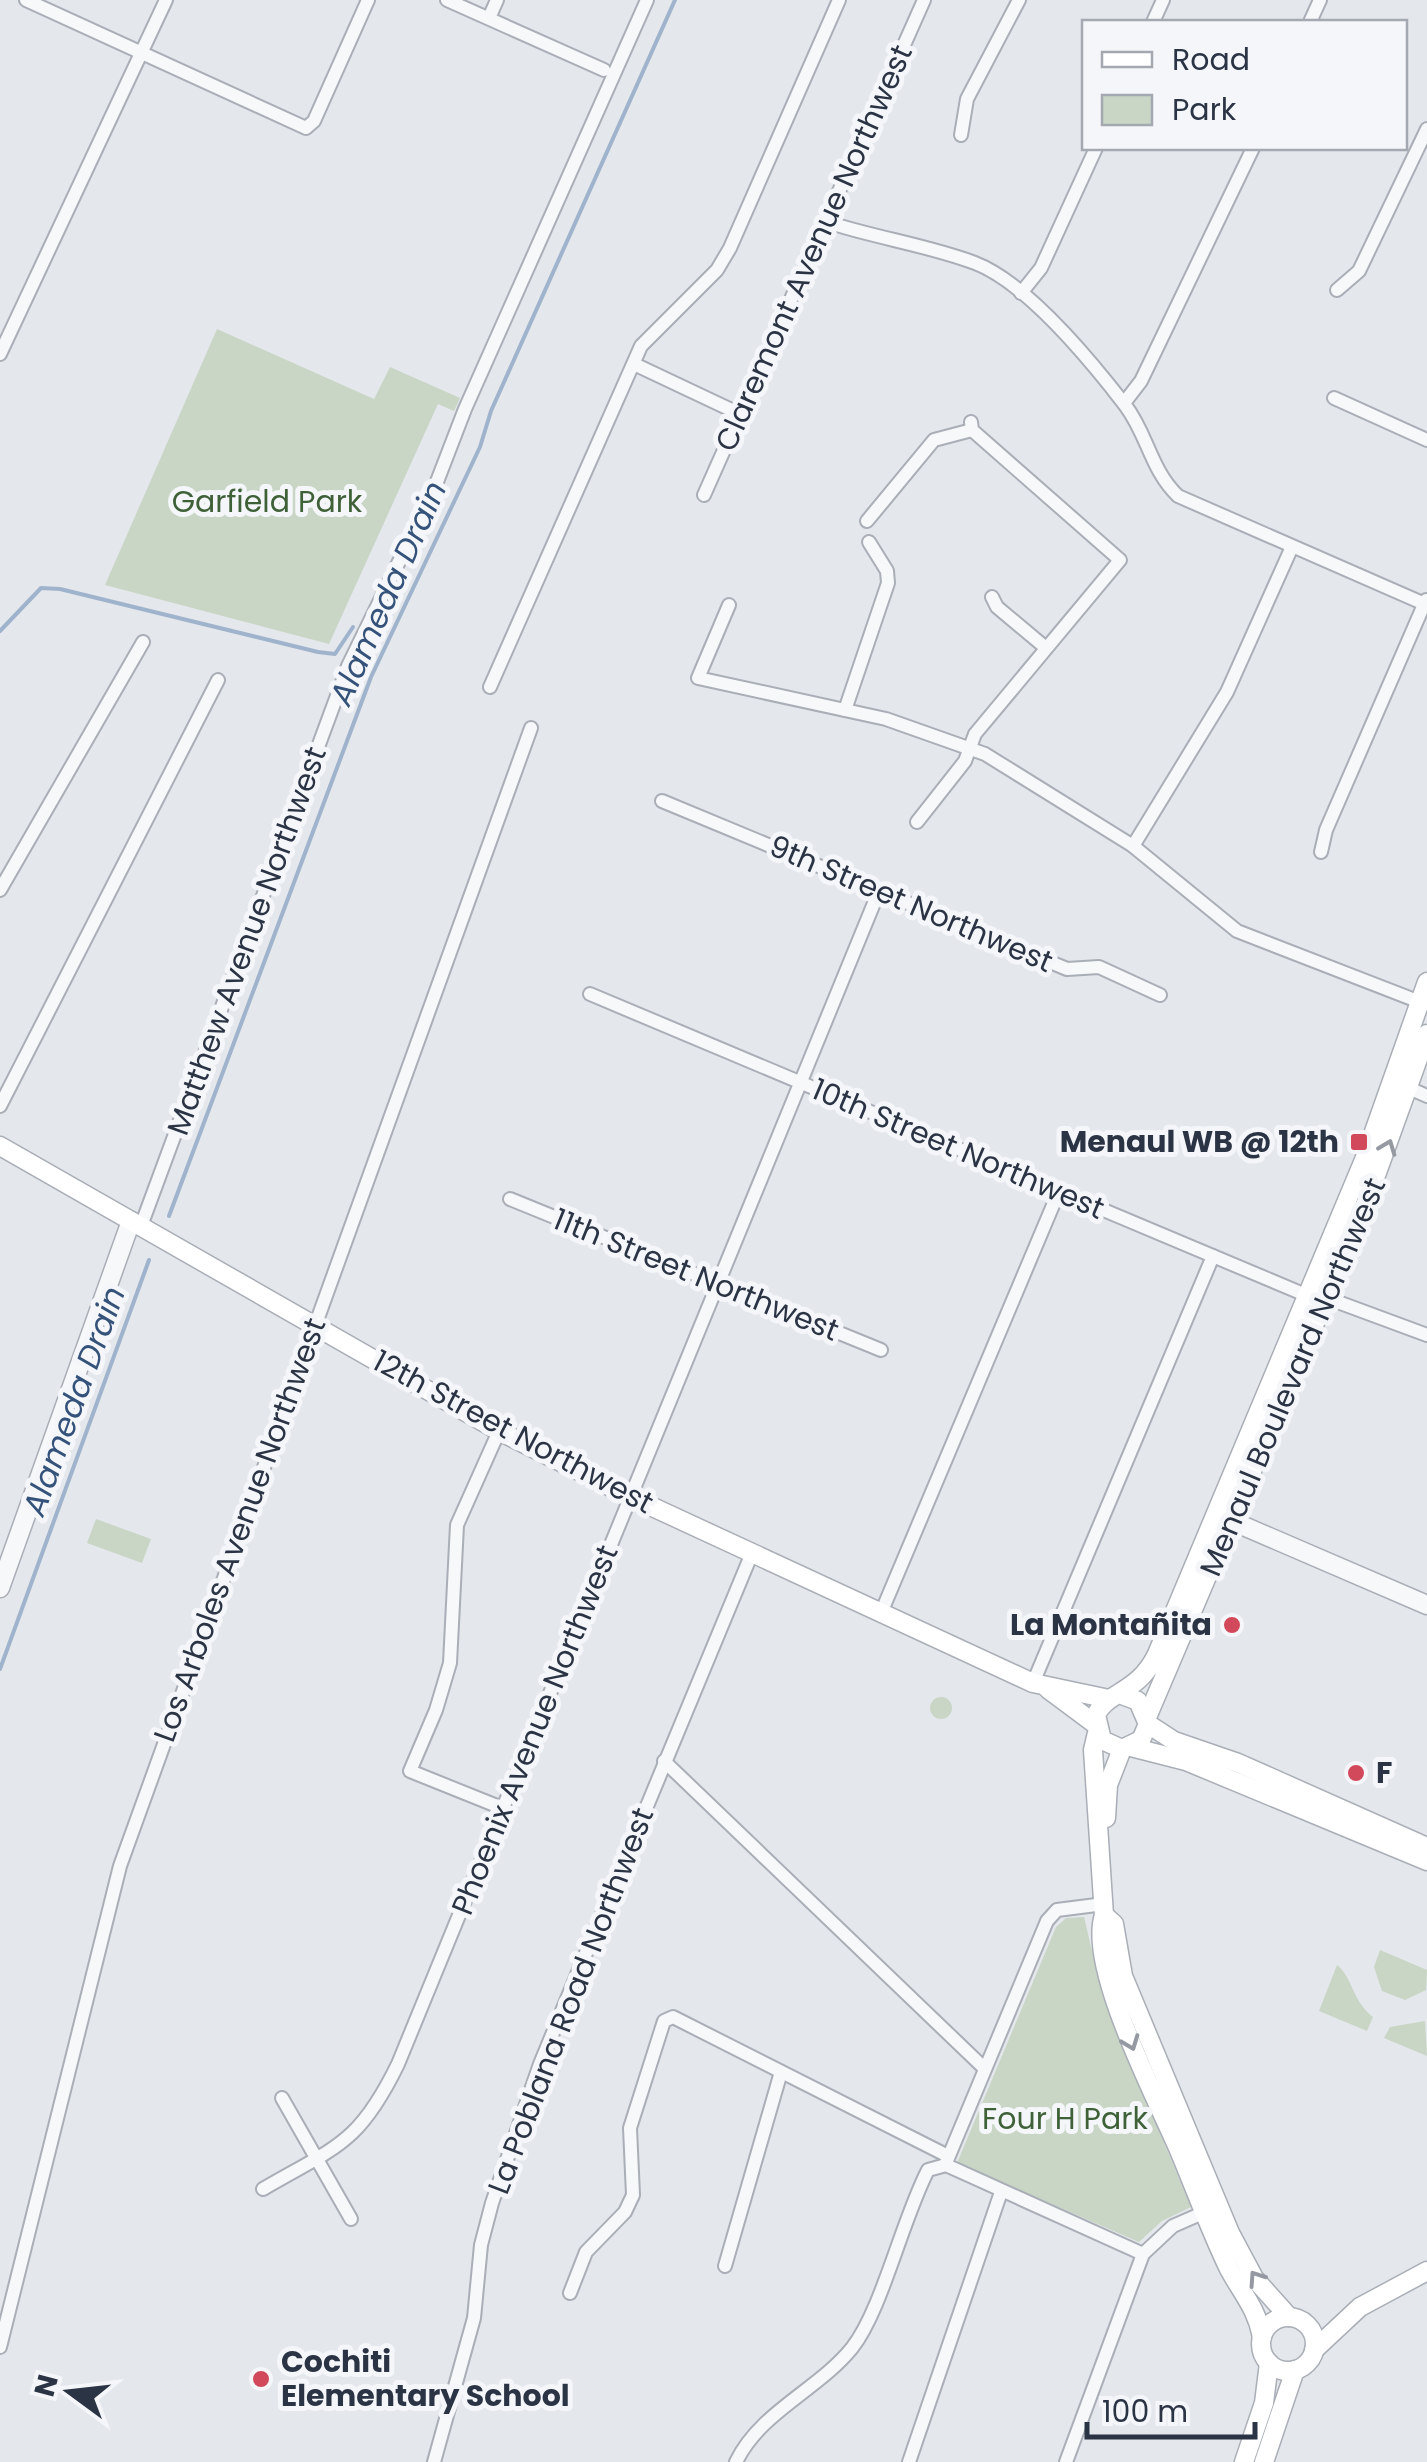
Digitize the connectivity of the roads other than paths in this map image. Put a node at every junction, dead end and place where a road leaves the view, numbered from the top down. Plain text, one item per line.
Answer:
1 (26, 0) edge
2 (166, 0) edge
3 (368, 0) edge
4 (447, 0) edge
5 (497, 0) edge
6 (647, 0) edge
7 (839, 0) edge
8 (924, 0) edge
9 (1018, 0) edge
10 (489, 18) junction
11 (142, 53) junction
12 (604, 70) dead end
13 (1427, 129) edge
14 (961, 134) dead end
15 (1095, 150) edge
16 (1252, 150) edge
17 (827, 222) junction
18 (1338, 290) dead end
19 (1021, 293) junction
20 (0, 354) edge
21 (634, 364) junction
22 (1334, 398) dead end
23 (1124, 403) junction
24 (742, 414) junction
25 (1427, 440) edge
26 (704, 495) dead end
27 (868, 522) dead end
28 (869, 542) dead end
29 (1291, 549) junction
30 (992, 597) dead end
31 (1426, 602) edge
32 (729, 605) dead end
33 (143, 642) dead end
34 (1046, 648) junction
35 (218, 680) dead end
36 (490, 687) dead end
37 (845, 710) junction
38 (530, 728) dead end
39 (970, 747) junction
40 (662, 801) dead end
41 (917, 822) dead end
42 (1133, 846) junction
43 (1321, 852) dead end
44 (0, 890) edge
45 (879, 890) junction
46 (1427, 982) edge
47 (590, 994) dead end
48 (1160, 995) dead end
49 (1424, 1004) edge
50 (1427, 1034) edge
51 (801, 1084) junction
52 (1410, 1088) edge
53 (0, 1106) edge
54 (0, 1146) edge
55 (1059, 1191) junction
56 (510, 1199) dead end
57 (136, 1224) junction
58 (1212, 1256) junction
59 (716, 1284) junction
60 (1317, 1297) junction
61 (314, 1325) junction
62 (1427, 1335) edge
63 (881, 1350) dead end
64 (500, 1430) junction
65 (631, 1497) junction
66 (1226, 1518) junction
67 (752, 1553) junction
68 (0, 1588) edge
69 (1427, 1605) edge
70 (881, 1613) junction
71 (1038, 1684) junction
72 (1115, 1697) junction
73 (1148, 1720) junction
74 (1096, 1728) junction
75 (1126, 1748) junction
76 (664, 1761) junction
77 (502, 1808) junction
78 (1101, 1827) junction
79 (1427, 1847) edge
80 (1427, 1862) edge
81 (1104, 1910) junction
82 (984, 2067) junction
83 (782, 2072) junction
84 (282, 2098) dead end
85 (317, 2157) junction
86 (946, 2160) junction
87 (263, 2188) dead end
88 (1002, 2192) junction
89 (1205, 2212) junction
90 (350, 2220) dead end
91 (1143, 2254) junction
92 (725, 2266) dead end
93 (1427, 2271) edge
94 (570, 2293) dead end
95 (1360, 2308) junction
96 (1295, 2319) junction
97 (1262, 2338) junction
98 (0, 2347) edge
99 (1314, 2350) junction
100 (1269, 2363) junction
101 (1295, 2370) junction
102 (434, 2462) edge
103 (736, 2462) edge
104 (909, 2462) edge
105 (1066, 2462) edge
106 (1244, 2462) edge
107 (1264, 2462) edge

1 - 11 street
2 - 11 street
3 - 11 street
4 - 10 street
5 - 10 street
6 - 57 street, Matthew Avenue Northwest
7 - 21 street
8 - 17 street, Claremont Avenue Northwest
9 - 14 street
10 - 12 street
11 - 20 street
13 - 18 street
15 - 19 street
16 - 23 street
17 - 19 street
17 - 24 street, Claremont Avenue Northwest
19 - 23 street
21 - 24 street
21 - 36 street
22 - 25 street
23 - 29 street
24 - 26 street, Claremont Avenue Northwest
27 - 34 street
28 - 37 street
29 - 31 street
29 - 42 street
30 - 34 street
31 - 43 street
32 - 37 street
33 - 44 street
34 - 39 street
35 - 53 street
37 - 39 street
38 - 61 street, Los Arboles Avenue Northwest
39 - 41 street
39 - 42 street
40 - 45 street, 9th Street Northwest
42 - 49 street
45 - 48 street, 9th Street Northwest
45 - 51 street, Phoenix Avenue Northwest
46 - 49 main road, Menaul Boulevard Northwest
47 - 51 street, 10th Street Northwest
49 - 52 main road, Menaul Boulevard Northwest
50 - 52 main road, Menaul Boulevard Northwest
51 - 55 street, 10th Street Northwest
51 - 59 street, Phoenix Avenue Northwest
52 - 60 main road, Menaul Boulevard Northwest
54 - 57 main road, 12th Street Northwest
55 - 58 street, 10th Street Northwest
55 - 70 street
56 - 59 street, 11th Street Northwest
57 - 61 main road, 12th Street Northwest
57 - 68 street, Matthew Avenue Northwest
58 - 60 street, 10th Street Northwest
58 - 71 street
59 - 63 street, 11th Street Northwest
59 - 65 street, Phoenix Avenue Northwest
60 - 62 street, 10th Street Northwest
60 - 66 main road, Menaul Boulevard Northwest
61 - 64 main road, 12th Street Northwest
61 - 98 street, Los Arboles Avenue Northwest
64 - 65 main road, 12th Street Northwest
64 - 77 street
65 - 67 main road, 12th Street Northwest
65 - 77 street, Phoenix Avenue Northwest
66 - 69 street
66 - 72 main road
66 - 73 main road, Menaul Boulevard Northwest
67 - 70 main road, 12th Street Northwest
67 - 76 street, La Poblana Road Northwest
70 - 71 main road, 12th Street Northwest
71 - 72 main road, 12th Street Northwest
71 - 74 main road, 12th Street Northwest
72 - 73 main road
72 - 74 main road
73 - 75 main road
73 - 79 main road
74 - 75 main road
74 - 78 main road
75 - 78 main road
75 - 80 main road
76 - 82 street
76 - 102 street, La Poblana Road Northwest
77 - 85 street, Phoenix Avenue Northwest
78 - 81 main road
81 - 82 street
81 -> 89 main road
96 -> 81 main road
82 - 86 street
83 - 86 street
83 - 92 street
83 - 94 street
84 - 85 street
85 - 87 street, Phoenix Avenue Northwest
85 - 90 street
86 - 88 street
86 - 103 street
88 - 91 street
88 - 104 street
89 - 91 street
89 - 97 main road
91 - 105 street
93 - 95 main road
95 - 96 main road
95 - 99 main road
96 - 97 main road
96 - 99 main road
97 - 100 main road
99 - 101 main road
100 - 101 main road
100 - 106 main road
101 - 107 main road

